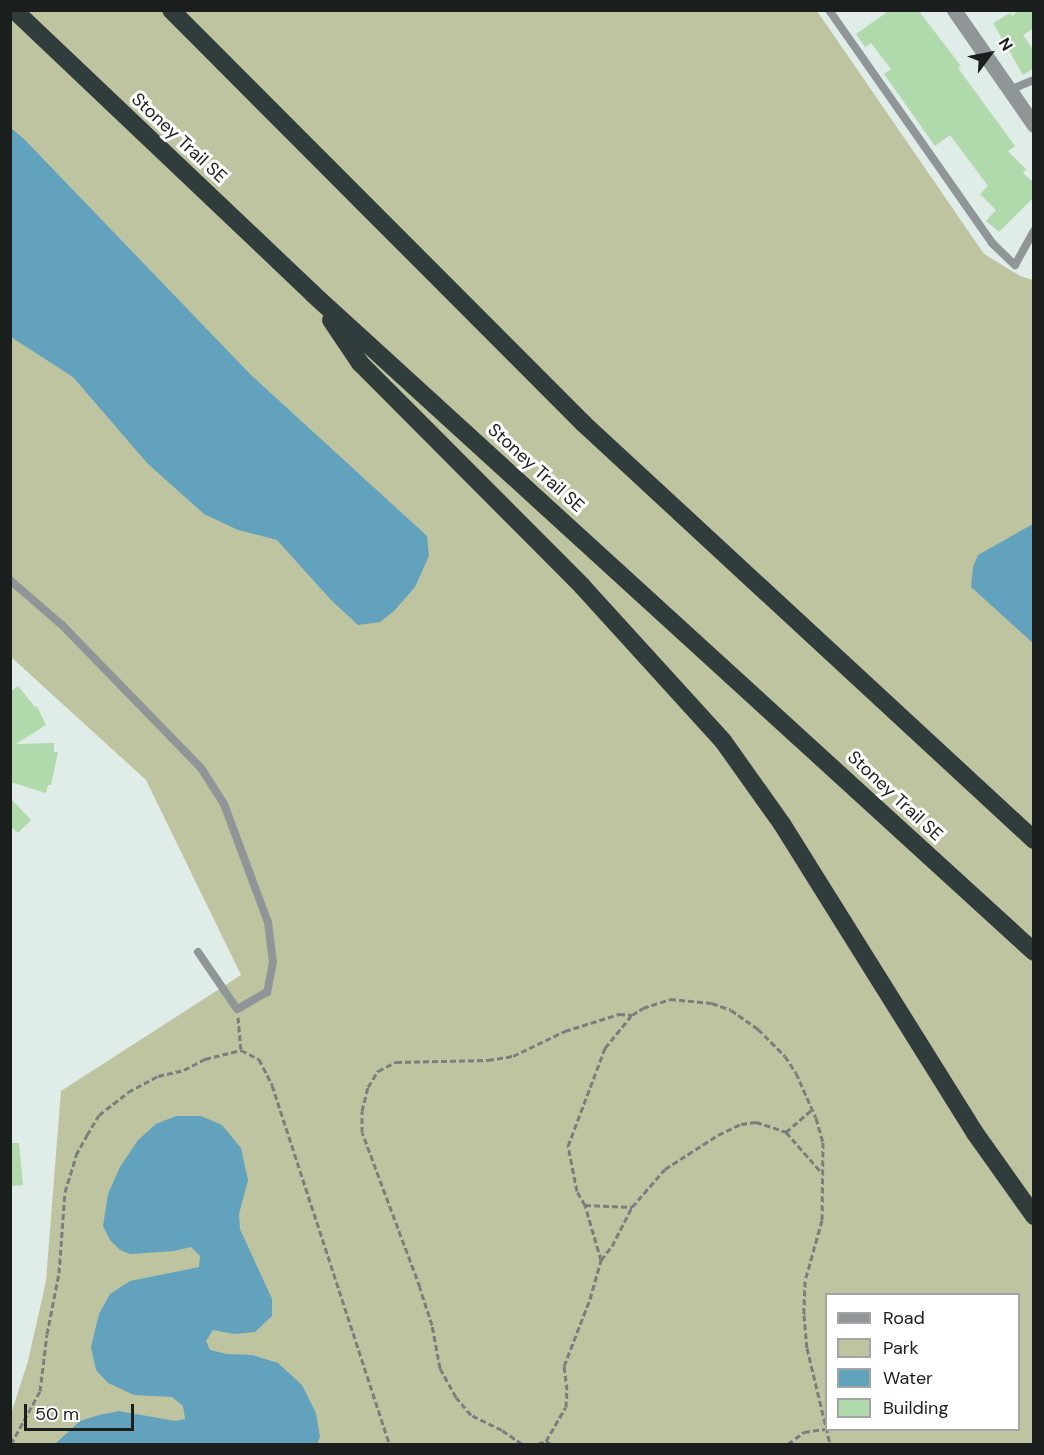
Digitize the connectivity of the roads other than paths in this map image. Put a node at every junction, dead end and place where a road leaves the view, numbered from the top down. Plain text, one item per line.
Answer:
1 (14, 10) edge
2 (171, 10) edge
3 (830, 10) edge
4 (954, 10) edge
5 (1034, 81) edge
6 (1010, 90) junction
7 (1034, 125) edge
8 (1034, 231) edge
9 (313, 294) junction
10 (10, 580) edge
11 (1034, 840) edge
12 (198, 952) dead end
13 (1034, 952) edge
14 (1034, 1216) edge

1 - 9 highway, Stoney Trail SE
2 - 11 highway
3 - 8 lane
4 - 6 street
5 - 6 lane
6 - 7 street
9 - 13 highway, Stoney Trail SE
9 - 14 highway
10 - 12 lane

